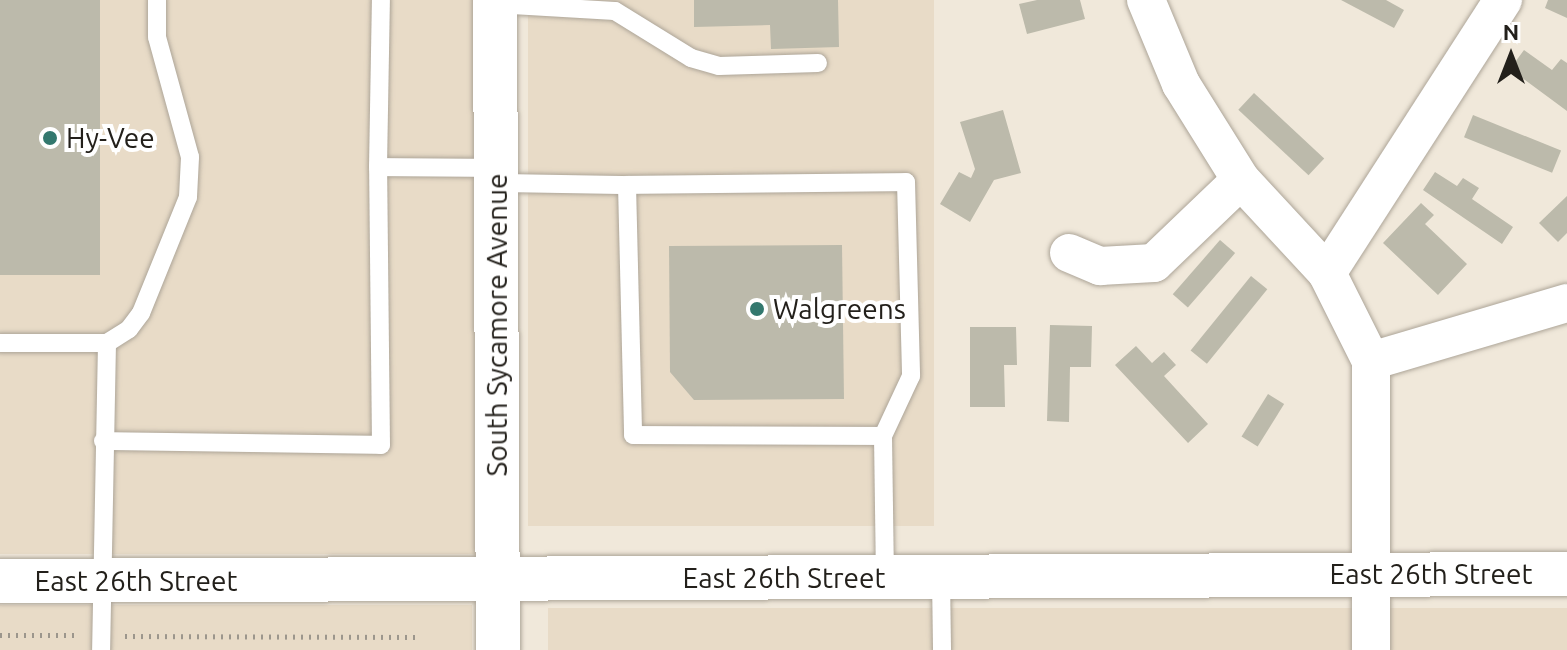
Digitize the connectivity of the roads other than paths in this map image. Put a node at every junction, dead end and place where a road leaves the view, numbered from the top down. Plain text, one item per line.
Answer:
1 (157, 0) edge
2 (381, 0) edge
3 (1146, 0) edge
4 (1503, 0) edge
5 (495, 2) edge
6 (818, 63) dead end
7 (378, 167) junction
8 (496, 176) junction
9 (1241, 180) junction
10 (627, 185) junction
11 (1069, 253) dead end
12 (1327, 273) junction
13 (1567, 303) edge
14 (0, 343) edge
15 (107, 343) junction
16 (1371, 361) junction
17 (883, 436) junction
18 (103, 441) junction
19 (1567, 574) edge
20 (1372, 575) junction
21 (885, 577) junction
22 (941, 577) junction
23 (498, 579) junction
24 (0, 581) edge
25 (102, 581) junction
26 (101, 642) edge
27 (498, 650) edge
28 (942, 650) edge
29 (1371, 650) edge

1 - 15 lane
2 - 7 lane
3 - 9 street
4 - 12 street
5 - 6 lane
5 - 8 main road, South Sycamore Avenue
7 - 8 lane
7 - 18 lane
8 - 10 lane
8 - 23 main road, South Sycamore Avenue
9 - 11 street
9 - 12 street
10 - 17 lane
10 - 17 lane
12 - 16 street
13 - 16 street
14 - 15 lane
15 - 18 lane
16 - 20 street
17 - 21 lane
18 - 25 lane
19 - 20 main road, East 26th Street
20 - 22 main road, East 26th Street
20 - 29 street
21 - 22 main road, East 26th Street
21 - 23 main road, East 26th Street
22 - 28 lane
23 - 25 main road, East 26th Street
23 - 27 main road, South Sycamore Avenue
24 - 25 main road, East 26th Street
25 - 26 lane

